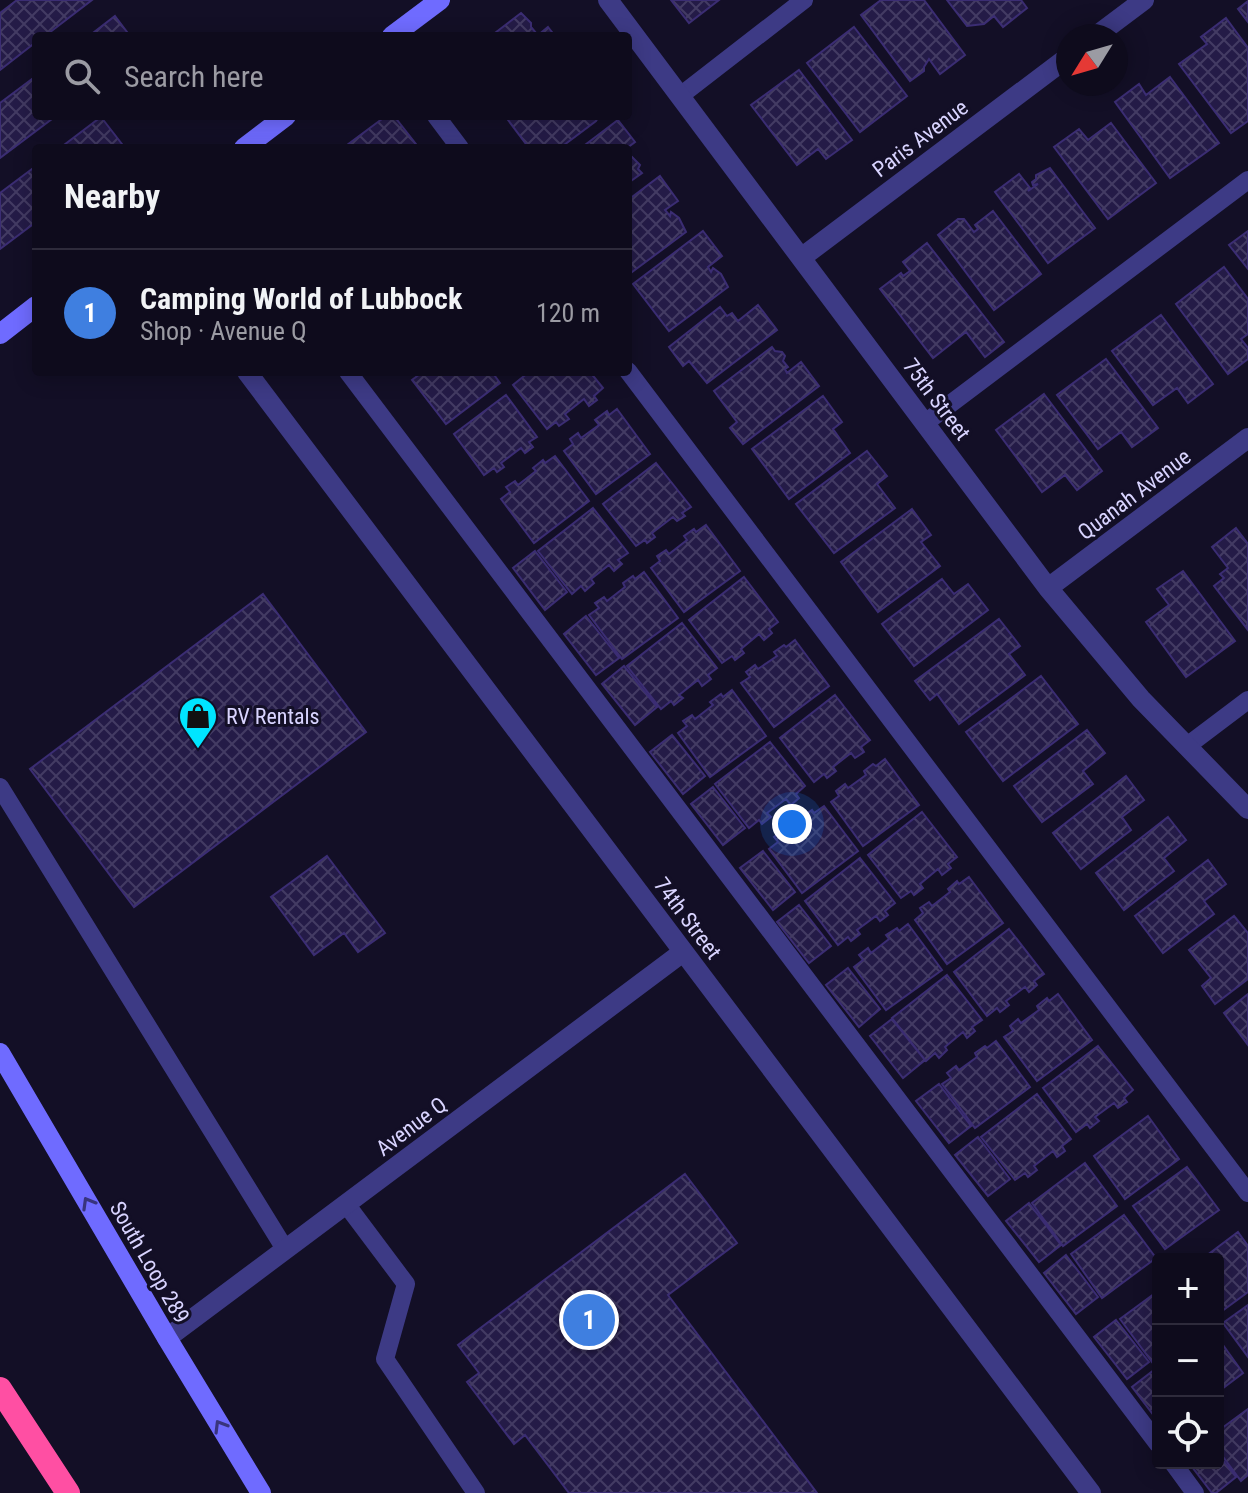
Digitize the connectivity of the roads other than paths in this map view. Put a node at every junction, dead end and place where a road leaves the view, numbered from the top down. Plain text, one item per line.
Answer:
1 (440, 0) edge
2 (608, 0) edge
3 (804, 0) edge
4 (1144, 0) edge
5 (1112, 24) edge
6 (397, 32) edge
7 (1056, 66) edge
8 (680, 96) junction
9 (281, 120) edge
10 (439, 120) edge
11 (249, 144) edge
12 (457, 144) edge
13 (1248, 180) edge
14 (801, 258) junction
15 (32, 309) edge
16 (0, 334) edge
17 (250, 376) edge
18 (351, 376) edge
19 (632, 376) edge
20 (925, 423) junction
21 (1248, 438) edge
22 (1048, 588) junction
23 (1248, 700) edge
24 (1187, 746) junction
25 (0, 787) edge
26 (1248, 809) edge
27 (683, 952) junction
28 (0, 1053) edge
29 (1248, 1193) edge
30 (346, 1204) junction
31 (285, 1249) junction
32 (167, 1338) junction
33 (0, 1389) edge
34 (0, 1420) edge
35 (1152, 1436) edge
36 (1177, 1469) edge
37 (57, 1493) edge
38 (68, 1493) edge
39 (261, 1493) edge
40 (476, 1493) edge
41 (1091, 1493) edge
42 (1195, 1493) edge

1 - 6 main road
2 - 8 street, 75th Street
3 - 8 lane
4 - 5 street
7 - 14 street, Paris Avenue
8 - 14 street, 75th Street
9 - 11 main road
10 - 12 lane
13 - 20 lane
14 - 20 street, 75th Street
15 - 16 main road
17 - 27 street, 74th Street
18 - 35 lane
19 - 29 lane
20 - 22 street, 75th Street
21 - 22 street, Quanah Avenue
22 - 24 street, 75th Street
23 - 24 lane
24 - 26 street, 75th Street
25 - 31 lane
27 - 30 street, Avenue Q
27 - 41 street, 74th Street
32 -> 28 main road, South Loop 289
30 - 31 street, Avenue Q
30 - 40 lane
31 - 32 street, Avenue Q
39 -> 32 main road, South Loop 289
33 - 38 highway
34 - 37 highway
36 - 42 lane

